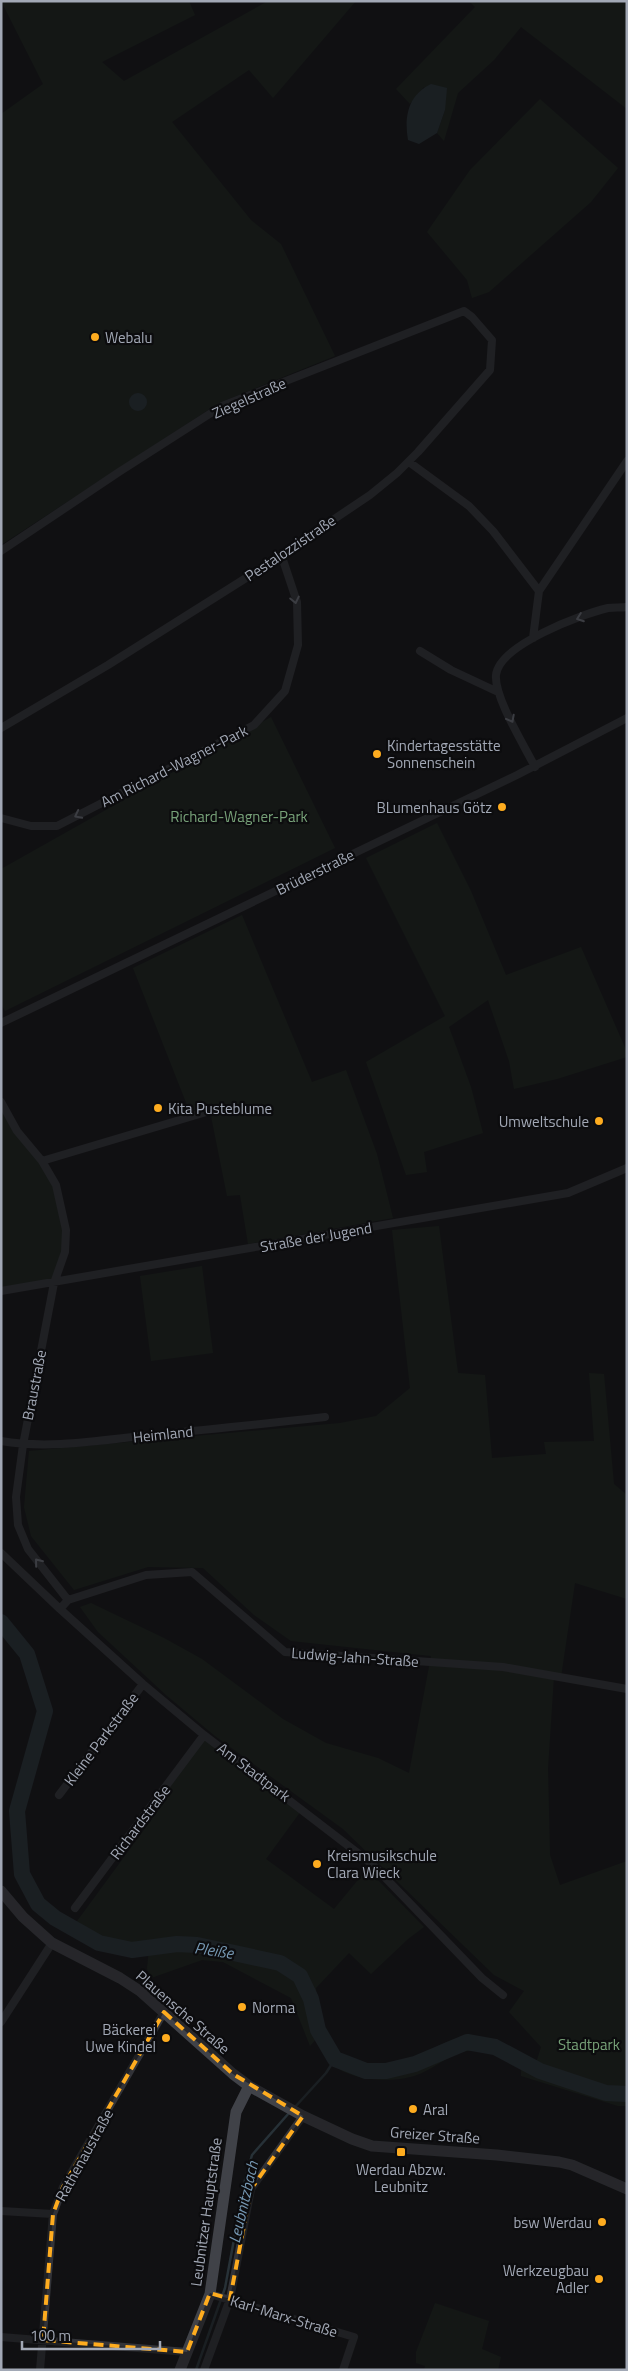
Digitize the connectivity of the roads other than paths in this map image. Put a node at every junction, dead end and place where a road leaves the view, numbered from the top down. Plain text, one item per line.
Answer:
1 (464, 311) joint
2 (627, 461) edge
3 (409, 462) junction
4 (1, 551) edge
5 (281, 554) junction
6 (539, 590) junction
7 (627, 607) edge
8 (533, 638) junction
9 (420, 651) dead end
10 (498, 692) junction
11 (627, 718) edge
12 (1, 728) edge
13 (535, 766) junction
14 (1, 818) edge
15 (1, 1023) edge
16 (1, 1102) edge
17 (213, 1110) dead end
18 (42, 1161) junction
19 (627, 1168) edge
20 (54, 1283) junction
21 (1, 1291) edge
22 (325, 1417) dead end
23 (1, 1441) edge
24 (22, 1445) junction
25 (1, 1553) edge
26 (68, 1600) junction
27 (60, 1609) junction
28 (143, 1684) junction
29 (627, 1689) edge
30 (204, 1735) junction
31 (59, 1795) dead end
32 (1, 1891) edge
33 (75, 1908) dead end
34 (52, 1943) junction
35 (503, 1995) dead end
36 (164, 2012) junction
37 (1, 2022) edge
38 (249, 2086) junction
39 (301, 2115) junction
40 (627, 2189) edge
41 (1, 2211) edge
42 (53, 2214) junction
43 (221, 2297) junction
44 (1, 2337) edge
45 (43, 2340) junction
46 (187, 2352) junction
47 (40, 2370) edge
48 (180, 2370) edge
49 (204, 2370) edge
50 (343, 2370) edge

1 - 3 street, Pestalozzistraße
1 - 4 street, Ziegelstraße
2 - 6 street
3 - 5 street, Pestalozzistraße
3 - 6 street
5 - 12 street, Pestalozzistraße
5 -> 14 street, Am Richard-Wagner-Park
6 - 8 street
7 -> 8 street
8 - 10 street
9 - 10 street
10 -> 13 street
11 - 13 street, Brüderstraße
13 - 15 street, Brüderstraße
16 - 18 street, Braustraße
17 - 18 street
18 - 20 street, Braustraße
19 - 20 street, Straße der Jugend
20 - 21 street, Straße der Jugend
20 - 24 street, Braustraße
22 - 24 street, Heimland
23 - 24 street, Heimland
26 -> 24 street, Braustraße
25 - 27 street, Am Stadtpark
26 - 27 street
26 - 29 street, Ludwig-Jahn-Straße
27 - 28 street, Am Stadtpark
28 - 30 street, Am Stadtpark
28 - 31 street, Kleine Parkstraße
30 - 33 street, Richardstraße
30 - 35 street, Am Stadtpark
32 - 34 street, Plauensche Straße
34 - 36 street, Plauensche Straße
34 - 37 street
36 - 38 street, Plauensche Straße
36 - 42 street, Rathenaustraße
38 - 39 street, Greizer Straße
38 - 43 street, Leubnitzer Hauptstraße
39 - 40 street, Greizer Straße
39 - 43 street, Leubnitzer Hauptstraße
41 - 42 street
42 - 45 street, Rathenaustraße
43 - 46 street, Leubnitzer Hauptstraße
43 - 49 street, Leubnitzer Hauptstraße
43 - 50 street, Karl-Marx-Straße
44 - 45 street
45 - 46 street
45 - 47 street, Rathenaustraße
46 - 48 street, Leubnitzer Hauptstraße

